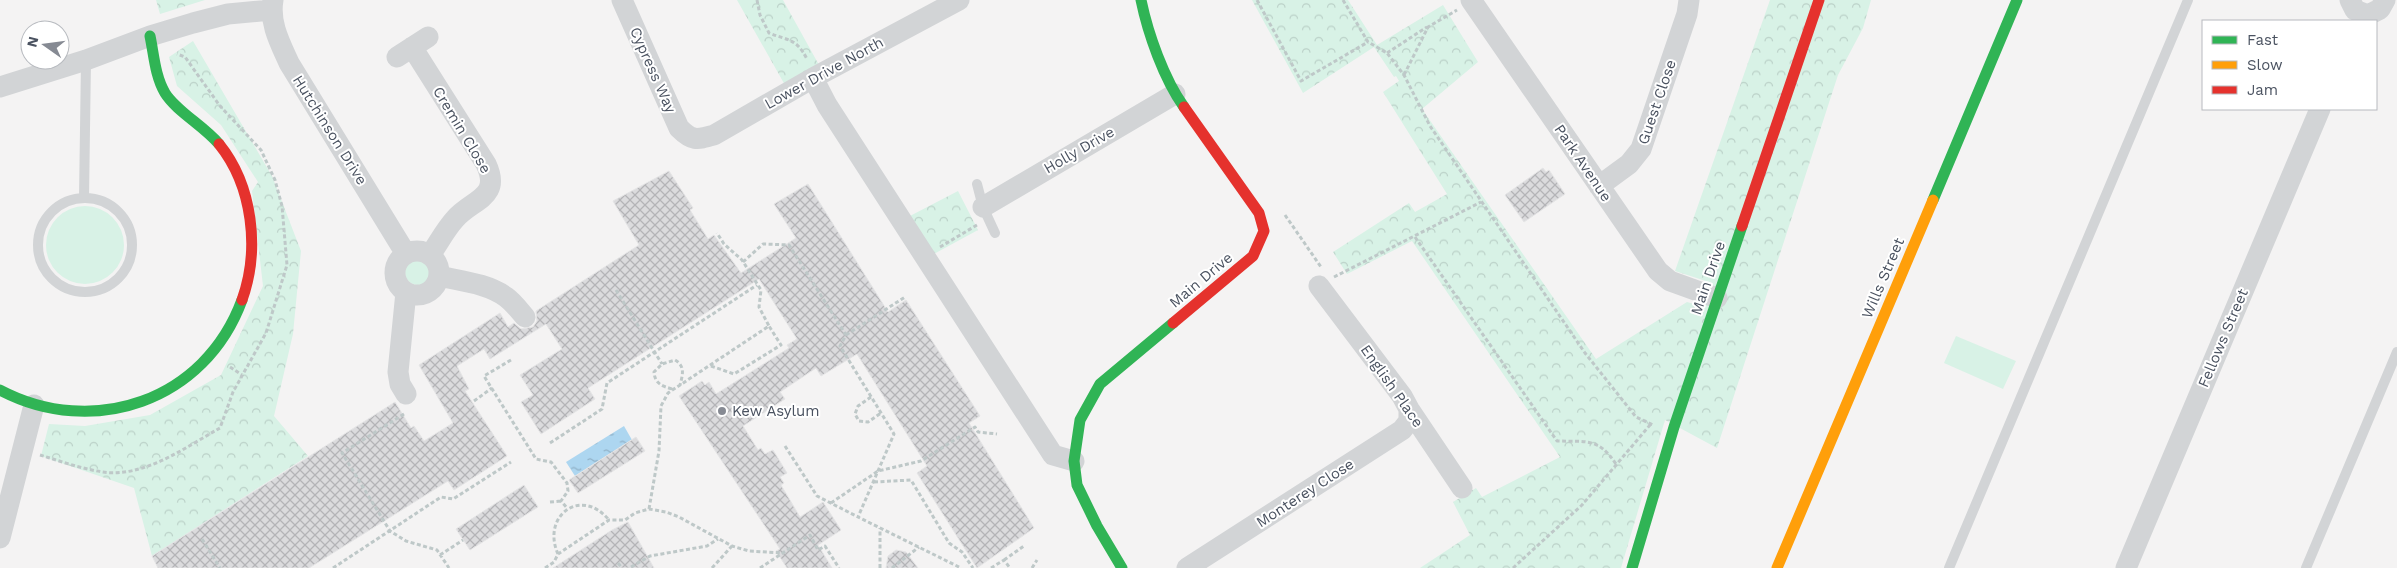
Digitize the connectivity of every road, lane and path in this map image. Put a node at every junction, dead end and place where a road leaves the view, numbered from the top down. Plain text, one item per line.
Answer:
1 (622, 0) edge
2 (756, 0) edge
3 (959, 0) edge
4 (1141, 0) edge
5 (1257, 0) edge
6 (1343, 0) edge
7 (1689, 0) edge
8 (1819, 0) edge
9 (2017, 0) edge
10 (2188, 0) edge
11 (2397, 3) edge
12 (1466, 4) edge
13 (272, 5) edge
14 (2363, 8) edge
15 (2397, 17) edge
16 (1428, 26) junction
17 (150, 36) junction
18 (1368, 42) junction
19 (412, 47) dead end
20 (1387, 53) junction
21 (86, 60) junction
22 (1404, 75) junction
23 (813, 78) junction
24 (0, 87) edge
25 (1175, 94) junction
26 (2320, 110) edge
27 (688, 137) joint
28 (977, 184) dead end
29 (1599, 186) junction
30 (84, 198) junction
31 (1481, 202) junction
32 (986, 213) junction
33 (1285, 215) dead end
34 (717, 232) dead end
35 (995, 233) dead end
36 (1415, 237) junction
37 (406, 254) junction
38 (430, 255) junction
39 (925, 256) junction
40 (743, 262) junction
41 (439, 276) junction
42 (1324, 283) junction
43 (757, 285) junction
44 (616, 290) dead end
45 (406, 292) junction
46 (906, 297) dead end
47 (1717, 298) junction
48 (525, 317) dead end
49 (769, 326) junction
50 (846, 335) junction
51 (2397, 352) edge
52 (655, 353) junction
53 (511, 360) dead end
54 (662, 364) junction
55 (710, 366) junction
56 (680, 385) junction
57 (492, 388) junction
58 (0, 390) edge
59 (673, 390) junction
60 (871, 397) junction
61 (404, 401) joint
62 (474, 401) dead end
63 (34, 405) junction
64 (1409, 409) junction
65 (882, 413) junction
66 (997, 434) dead end
67 (550, 444) dead end
68 (784, 446) dead end
69 (22, 450) junction
70 (1074, 461) junction
71 (511, 462) dead end
72 (1616, 464) junction
73 (878, 472) junction
74 (874, 482) junction
75 (1462, 488) dead end
76 (562, 501) junction
77 (550, 502) dead end
78 (831, 503) junction
79 (567, 508) junction
80 (649, 509) junction
81 (858, 517) junction
82 (609, 520) junction
83 (880, 528) junction
84 (390, 531) junction
85 (0, 538) edge
86 (202, 539) dead end
87 (718, 539) junction
88 (463, 540) dead end
89 (732, 546) junction
90 (1024, 546) dead end
91 (919, 547) junction
92 (783, 552) junction
93 (558, 554) junction
94 (440, 555) junction
95 (1004, 560) junction
96 (1037, 560) dead end
97 (618, 563) dead end
98 (631, 567) dead end
99 (220, 568) edge
100 (332, 568) edge
101 (449, 568) edge
102 (545, 568) edge
103 (622, 568) edge
104 (712, 568) edge
105 (760, 568) edge
106 (839, 568) edge
107 (880, 568) edge
108 (892, 568) edge
109 (961, 568) edge
110 (972, 568) edge
111 (991, 568) edge
112 (1010, 568) edge
113 (1032, 568) edge
114 (1122, 568) edge
115 (1187, 568) edge
116 (1513, 568) edge
117 (1632, 568) edge
118 (1777, 568) edge
119 (1949, 568) edge
120 (2126, 568) edge
121 (2306, 568) edge

1 - 27 street, Cypress Way
2 - 23 path
3 - 23 street, Lower Drive North
4 - 25 street, Main Drive
5 - 18 path
6 - 18 path
7 - 29 street, Guest Close
8 - 47 street, Main Drive
9 - 118 street, Wills Street
10 - 119 lane
11 - 14 street
12 - 16 path
12 - 29 street, Park Avenue
13 - 17 street
13 - 37 street, Hutchinson Drive
14 - 15 street
16 - 20 path
16 - 22 path
17 - 21 street
17 - 63 street
17 - 69 path
18 - 20 path
19 - 38 street, Cremin Close
20 - 22 path
21 - 24 street
21 - 30 lane
22 - 31 path
23 - 27 street, Lower Drive North
23 - 39 street
25 - 32 street, Holly Drive
25 - 70 street, Main Drive
26 - 120 street, Fellows Street
28 - 32 lane
29 - 47 street, Park Avenue
30 - 30 lane
31 - 36 path
31 - 72 path
32 - 35 lane
32 - 39 path
33 - 42 path
34 - 40 path
36 - 42 path
36 - 72 path
37 - 38 street
37 - 45 street
38 - 41 street
39 - 70 street
40 - 43 path
40 - 50 path
41 - 45 street
41 - 48 street
42 - 64 street, English Place
43 - 49 path
43 - 52 path
44 - 52 path
45 - 61 street
46 - 50 path
47 - 117 street, Main Drive
49 - 55 path
49 - 55 path
50 - 60 path
51 - 121 lane
52 - 54 path
52 - 67 path
53 - 57 path
54 - 56 path
54 - 59 path
55 - 56 path
56 - 59 path
57 - 62 path
57 - 76 path
58 - 63 street
59 - 80 path
60 - 65 path
60 - 65 path
61 - 84 path
63 - 69 street
64 - 75 street, English Place
64 - 115 street, Monterey Close
65 - 73 path
66 - 73 path
68 - 78 path
69 - 85 street
70 - 114 street, Main Drive
71 - 84 path
72 - 116 path
73 - 74 path
73 - 78 path
74 - 81 path
74 - 110 path
76 - 77 path
76 - 79 path
78 - 81 path
79 - 82 path
79 - 93 path
80 - 82 path
80 - 87 path
81 - 83 path
82 - 93 path
83 - 91 path
83 - 107 path
84 - 94 path
84 - 100 path
86 - 99 path
87 - 89 path
87 - 98 path
88 - 94 path
89 - 92 path
89 - 104 path
90 - 95 path
91 - 108 path
91 - 109 path
92 - 105 path
92 - 106 path
93 - 102 path
94 - 101 path
95 - 111 path
95 - 112 path
96 - 113 path
97 - 103 path

